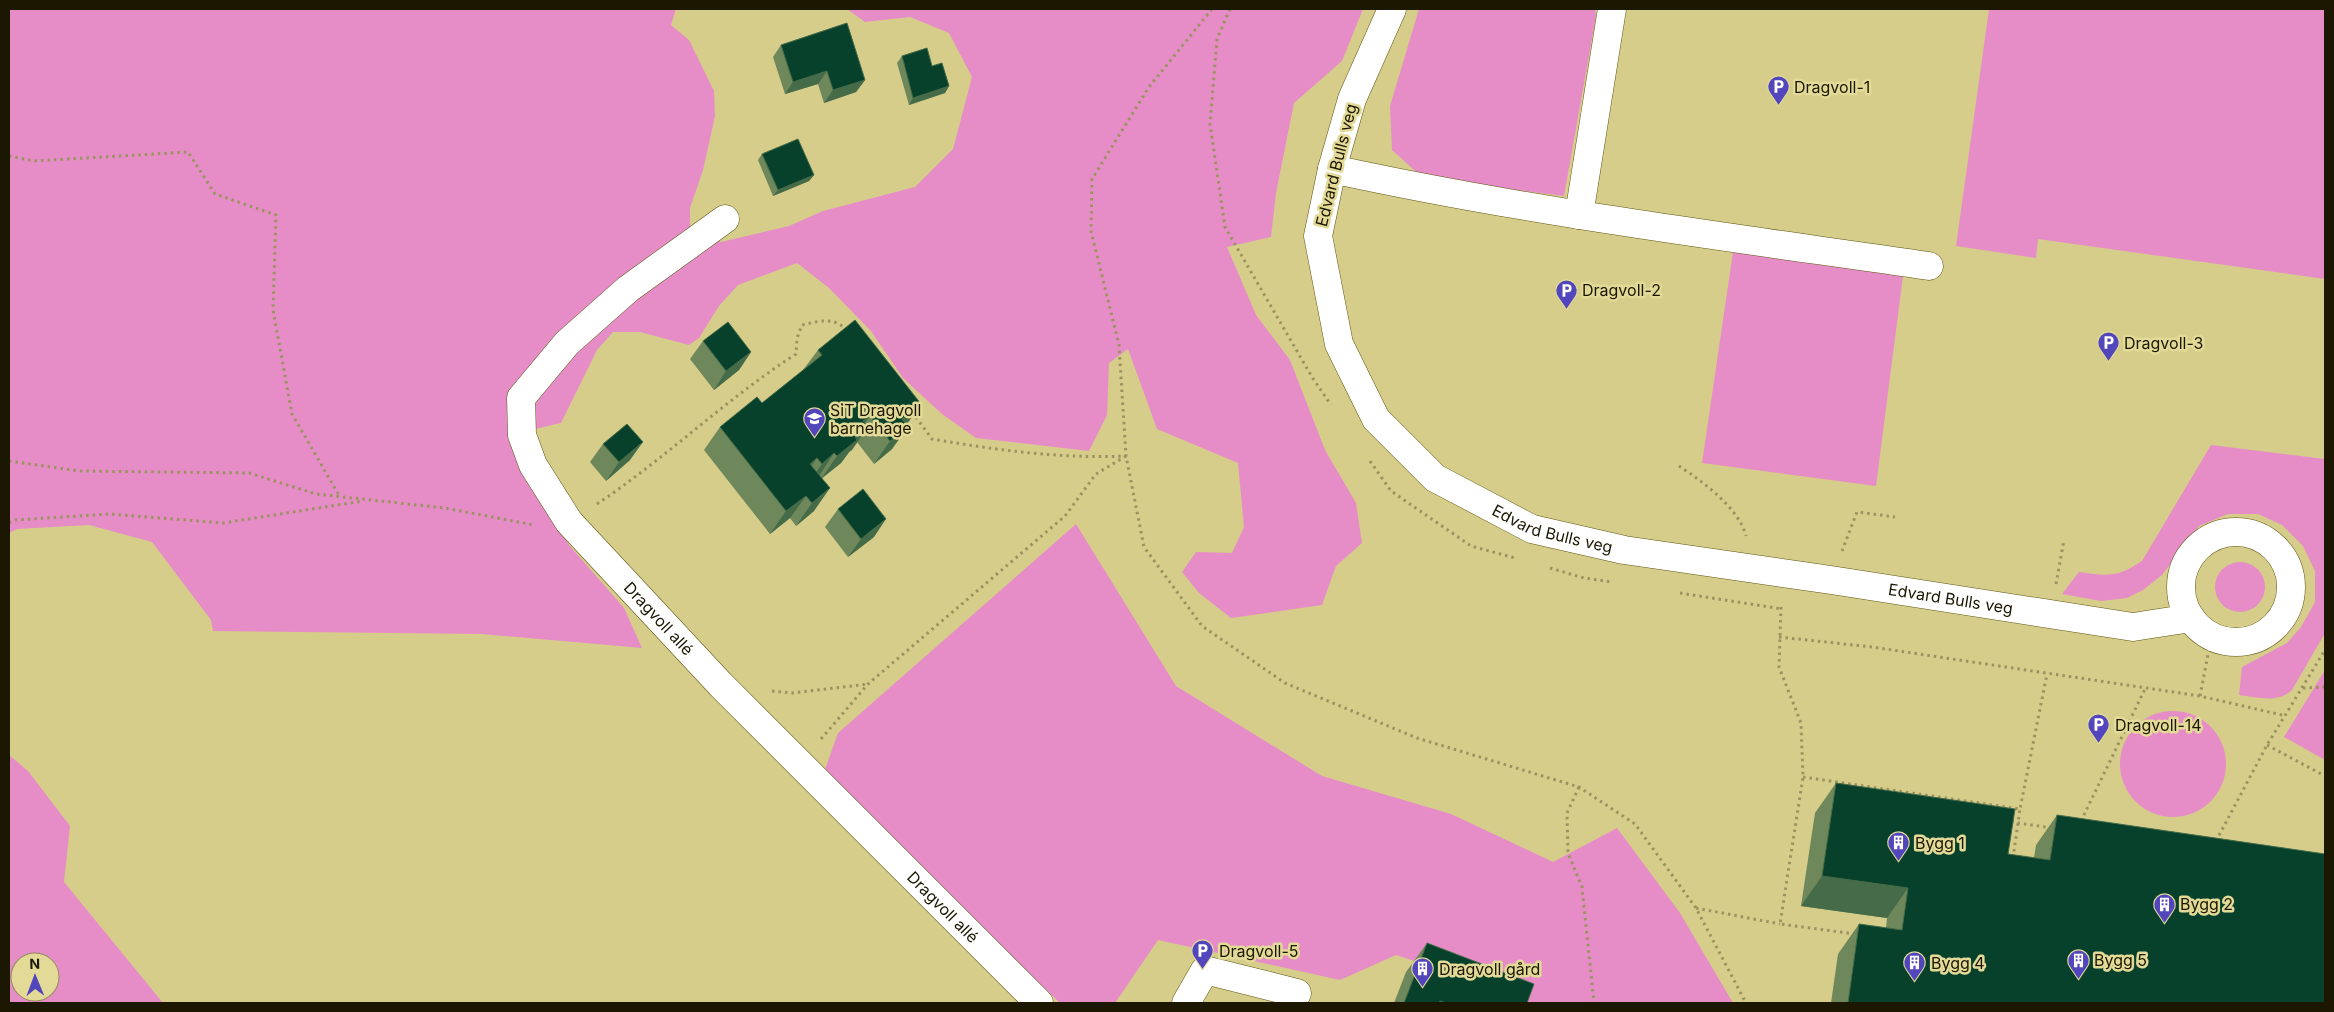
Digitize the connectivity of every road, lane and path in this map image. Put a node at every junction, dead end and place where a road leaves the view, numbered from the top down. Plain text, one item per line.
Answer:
1 (1212, 9) edge
2 (1230, 9) edge
3 (1392, 9) edge
4 (1612, 9) edge
5 (9, 156) edge
6 (1332, 169) junction
7 (1579, 215) junction
8 (725, 218) dead end
9 (1929, 266) dead end
10 (848, 332) edge
11 (1334, 409) dead end
12 (910, 410) edge
13 (1126, 456) junction
14 (1368, 458) dead end
15 (9, 460) edge
16 (340, 497) junction
17 (366, 500) junction
18 (1895, 517) dead end
19 (569, 522) junction
20 (9, 523) edge
21 (2064, 540) dead end
22 (1518, 559) dead end
23 (1546, 567) dead end
24 (1831, 580) junction
25 (1622, 584) dead end
26 (1678, 593) dead end
27 (2050, 614) junction
28 (2190, 618) junction
29 (2212, 636) junction
30 (1779, 637) junction
31 (2325, 650) edge
32 (2047, 674) junction
33 (868, 684) junction
34 (721, 685) junction
35 (2325, 687) edge
36 (2302, 688) junction
37 (2145, 689) junction
38 (2200, 696) junction
39 (2286, 716) junction
40 (2268, 745) junction
41 (810, 774) junction
42 (2325, 776) edge
43 (1803, 777) junction
44 (1579, 786) junction
45 (1961, 801) junction
46 (1961, 808) edge
47 (2020, 809) junction
48 (2007, 822) edge
49 (2081, 822) edge
50 (2059, 829) edge
51 (2212, 848) edge
52 (2011, 868) edge
53 (1696, 908) junction
54 (1780, 924) junction
55 (1856, 934) edge
56 (1039, 1003) edge
57 (1186, 1003) edge
58 (1292, 1003) edge
59 (1594, 1003) edge
60 (1746, 1003) edge

1 - 13 path
2 - 11 path
3 - 6 street, Edvard Bulls veg
4 - 7 street
5 - 16 path
6 - 7 street
6 - 24 street, Edvard Bulls veg
7 - 9 street
8 - 19 street, Dragvoll allé
10 - 19 path
12 - 13 path
13 - 33 path
13 - 44 path
14 - 22 path
15 - 16 path
16 - 17 path
17 - 19 path
17 - 20 path
18 - 24 path
19 - 34 street, Dragvoll allé
21 - 27 path
23 - 25 path
24 - 27 street, Edvard Bulls veg
26 - 30 path
27 - 28 street, Edvard Bulls veg
28 - 29 street
28 - 29 street
29 - 38 path
30 - 32 path
30 - 43 path
31 - 36 path
32 - 37 path
32 - 47 path
33 - 34 path
33 - 41 path
34 - 41 street, Dragvoll allé
35 - 36 path
36 - 39 path
37 - 38 path
37 - 49 path
38 - 39 path
39 - 40 path
40 - 42 path
40 - 51 path
41 - 56 street, Dragvoll allé
43 - 45 path
43 - 54 path
44 - 53 path
44 - 59 path
45 - 46 path
45 - 47 path
47 - 52 path, bridge
48 - 50 path
53 - 54 path
53 - 60 path
54 - 55 path
57 - 58 street

